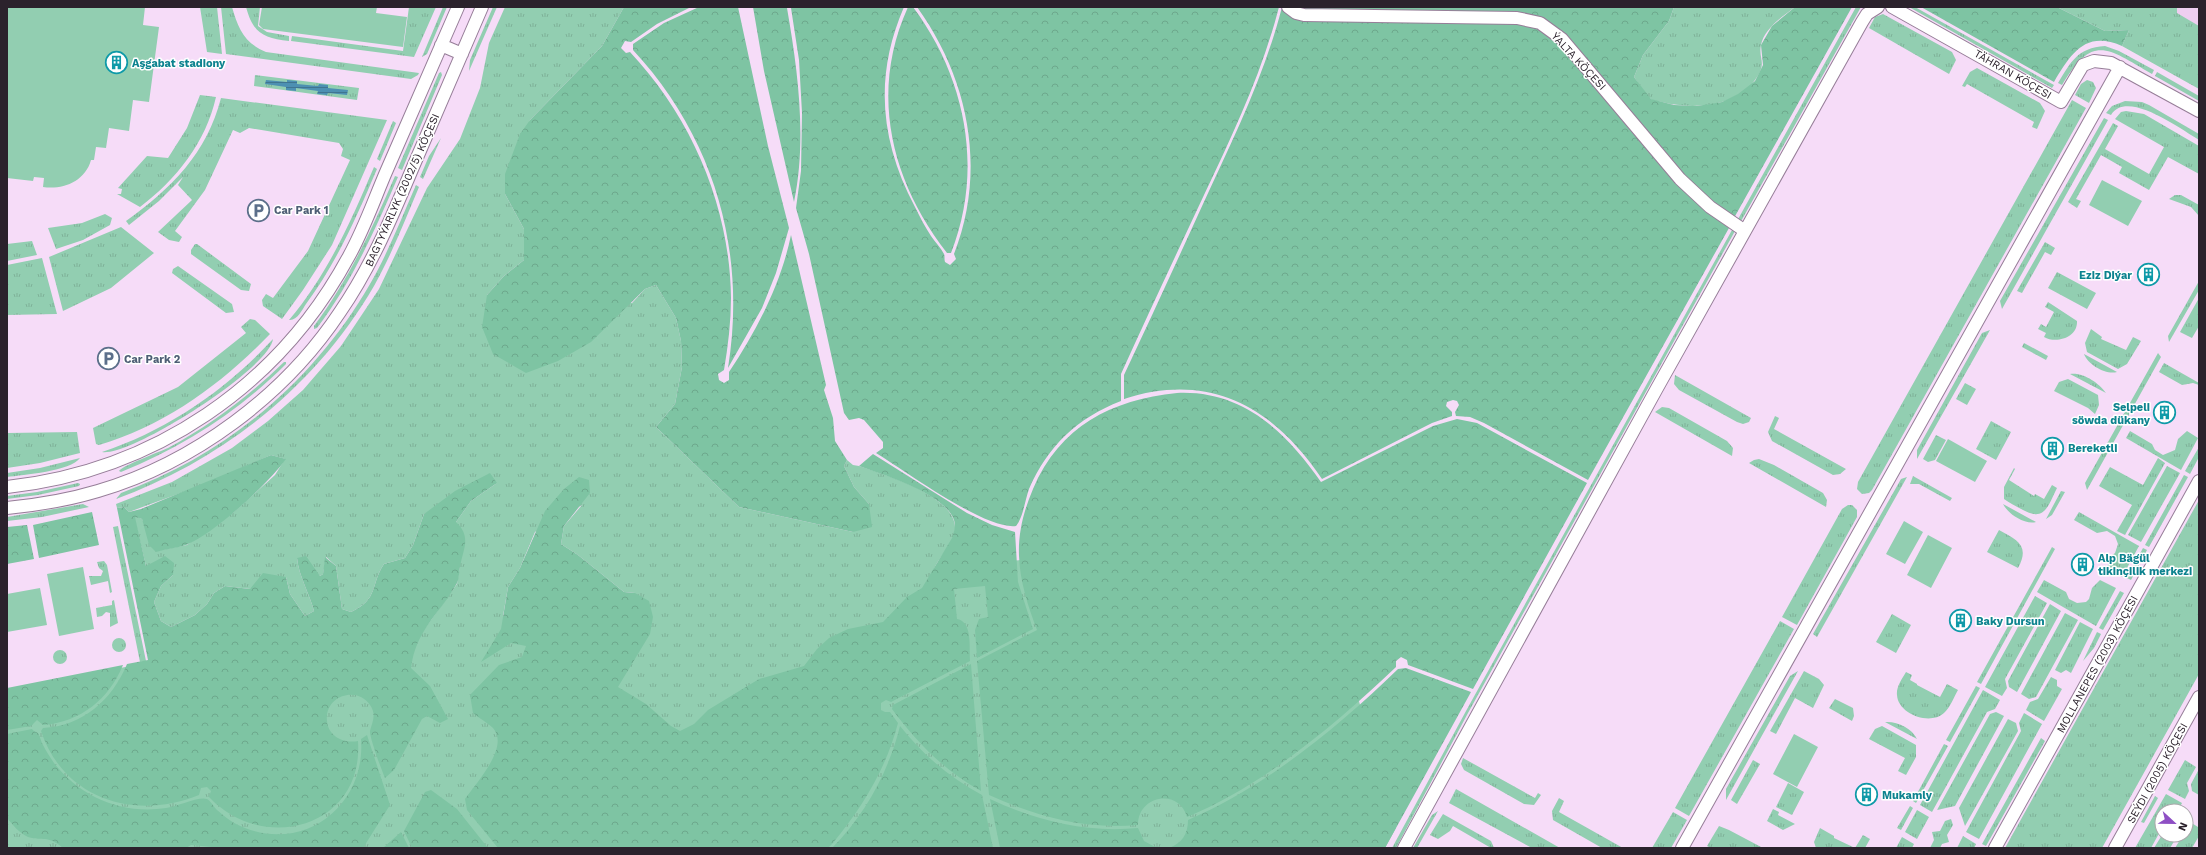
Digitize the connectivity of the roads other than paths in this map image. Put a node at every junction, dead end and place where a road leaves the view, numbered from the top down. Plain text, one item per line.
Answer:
1 (458, 7) edge
2 (482, 7) edge
3 (1288, 7) edge
4 (1878, 7) edge
5 (1895, 8) edge
6 (441, 45) junction
7 (462, 54) junction
8 (2120, 67) junction
9 (2199, 111) edge
10 (1745, 232) junction
11 (292, 338) junction
12 (309, 353) junction
13 (95, 470) junction
14 (2199, 481) edge
15 (7, 487) edge
16 (99, 491) junction
17 (7, 508) edge
18 (2199, 697) edge
19 (1404, 848) edge
20 (1682, 848) edge
21 (1996, 848) edge
22 (2115, 848) edge

1 - 6 street, BAGTYÝARLYK (2002/5) KÖÇESI
2 - 7 street, BAGTYÝARLYK (2002/5) KÖÇESI
3 - 10 street, ÝALTA KÖÇESI
4 - 10 street
5 - 8 street, TÄHRAN KÖÇESI
6 - 7 street
6 - 11 street, BAGTYÝARLYK (2002/5) KÖÇESI
7 - 12 street, BAGTYÝARLYK (2002/5) KÖÇESI
8 - 9 street, TÄHRAN KÖÇESI
8 - 20 street
10 - 19 street
11 - 12 street
11 - 13 street, BAGTYÝARLYK (2002/5) KÖÇESI
12 - 16 street, BAGTYÝARLYK (2002/5) KÖÇESI
13 - 15 street, BAGTYÝARLYK (2002/5) KÖÇESI
13 - 16 street
14 - 21 street, MOLLANEPES (2003) KÖÇESI
16 - 17 street, BAGTYÝARLYK (2002/5) KÖÇESI
18 - 22 street, SEÝDI (2005) KÖÇESI

